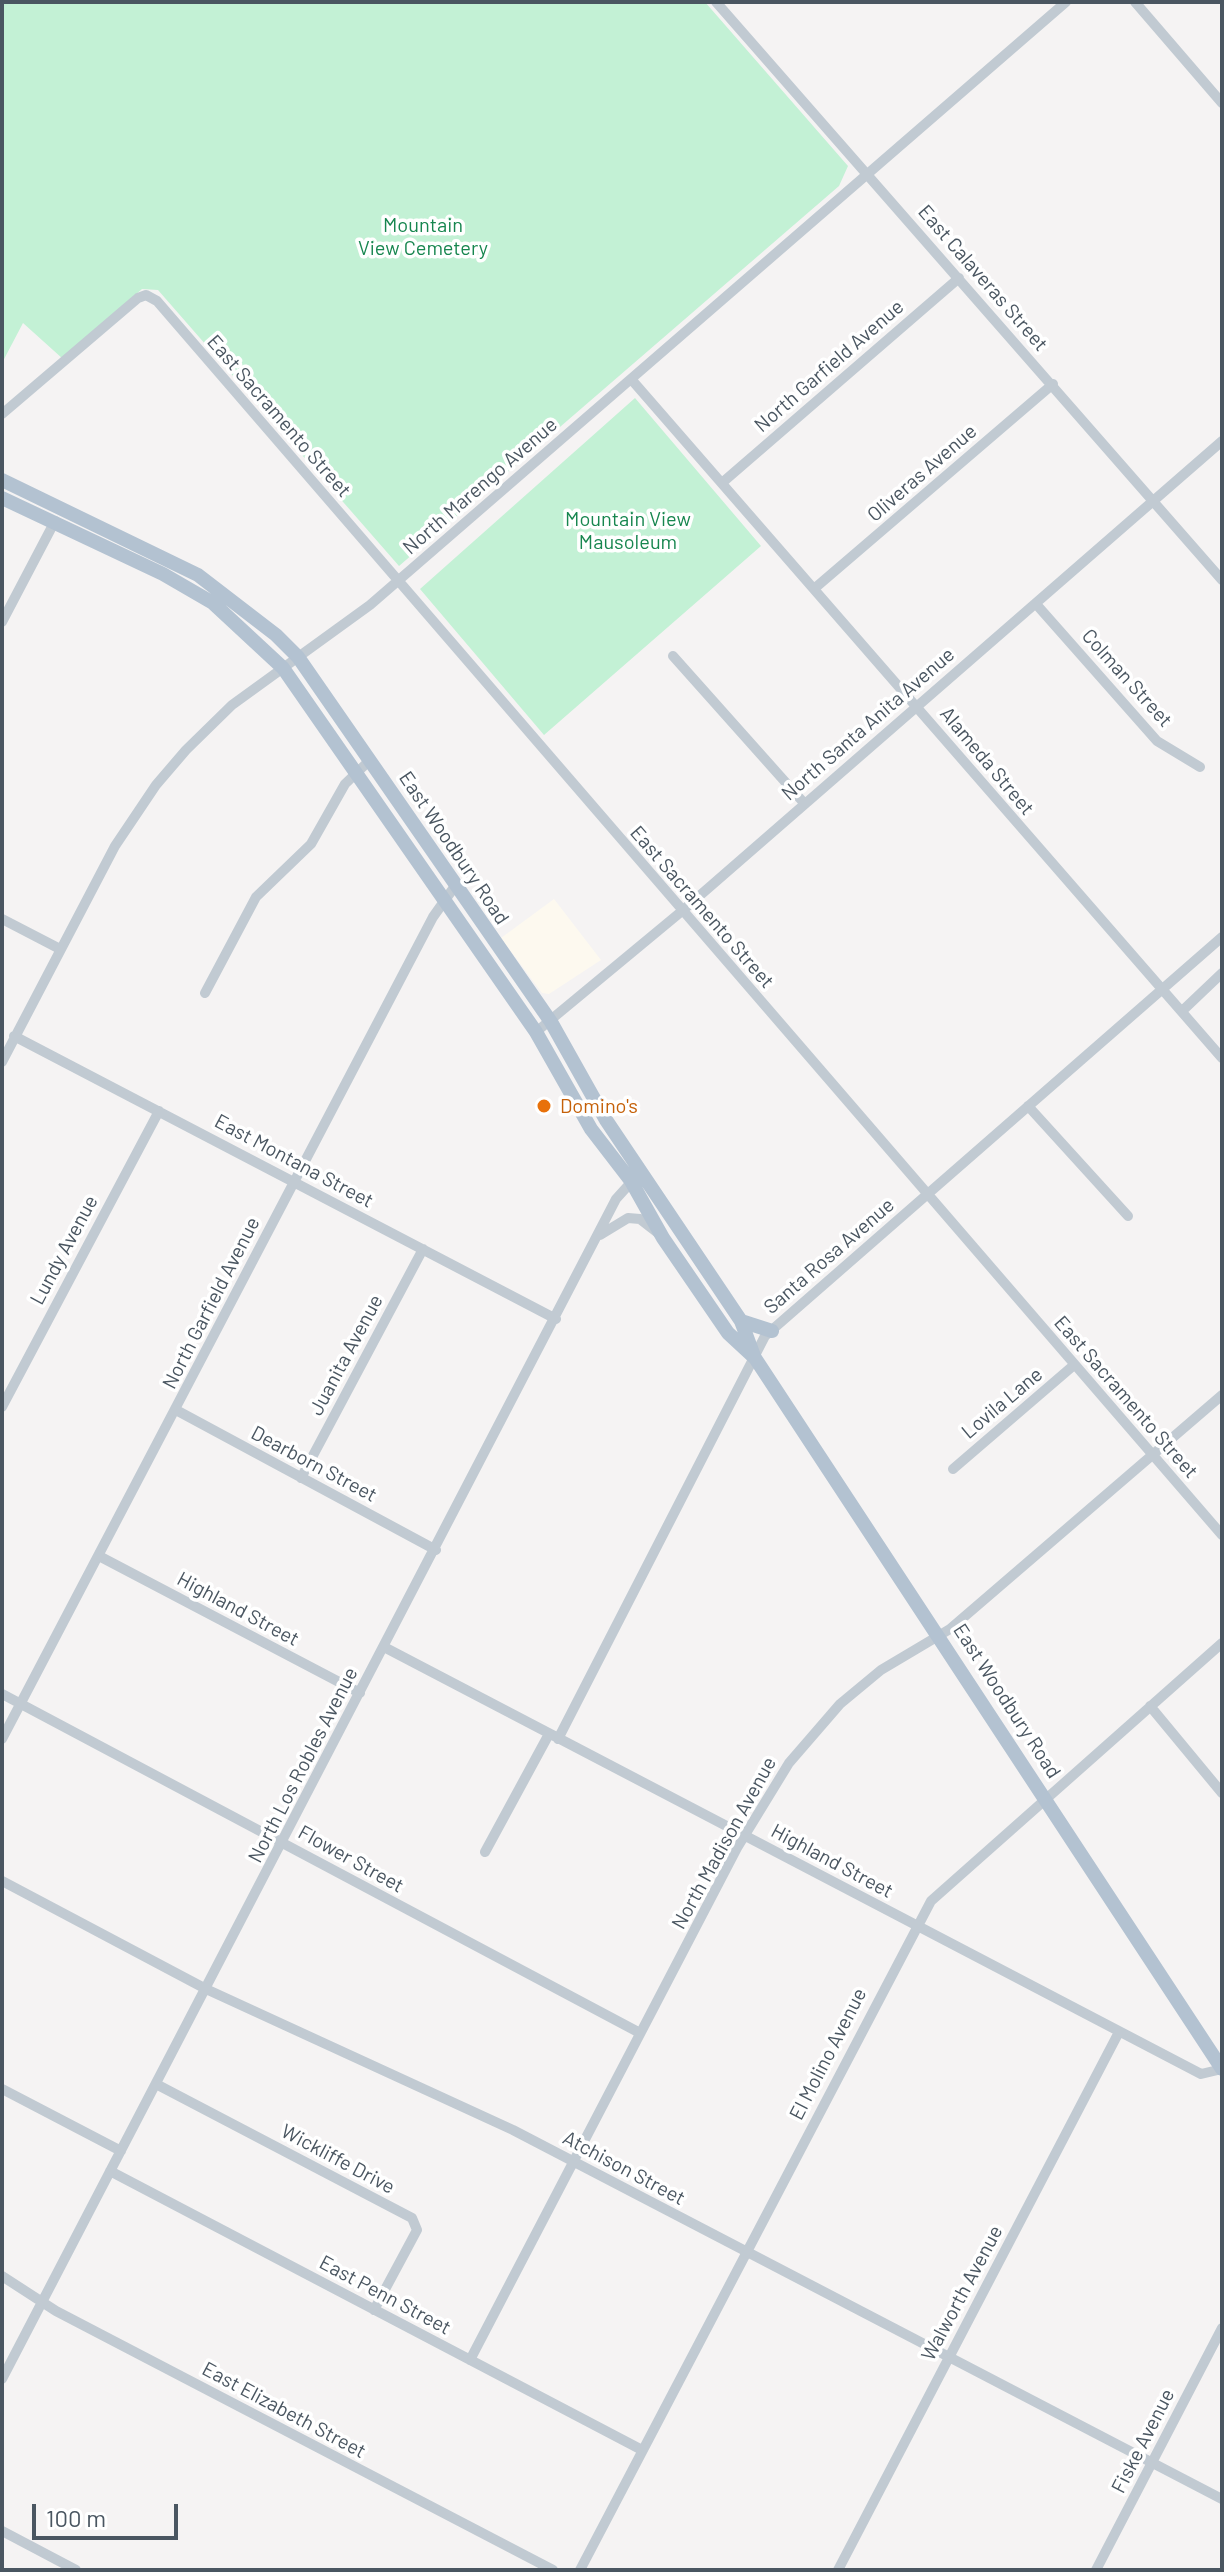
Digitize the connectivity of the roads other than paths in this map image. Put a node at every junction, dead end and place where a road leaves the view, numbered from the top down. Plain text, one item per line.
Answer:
1 (716, 2) edge
2 (1066, 2) edge
3 (1135, 2) edge
4 (1222, 103) edge
5 (866, 174) junction
6 (959, 278) junction
7 (631, 379) junction
8 (1053, 384) junction
9 (2, 414) edge
10 (1222, 441) edge
11 (2, 480) edge
12 (723, 482) junction
13 (2, 498) edge
14 (1154, 500) junction
15 (55, 521) junction
16 (1222, 580) edge
17 (397, 582) junction
18 (815, 588) junction
19 (1036, 604) junction
20 (2, 622) edge
21 (673, 656) dead end
22 (298, 657) junction
23 (283, 668) junction
24 (915, 704) junction
25 (370, 760) junction
26 (1200, 767) dead end
27 (357, 774) junction
28 (804, 803) junction
29 (455, 886) junction
30 (445, 901) junction
31 (682, 911) junction
32 (2, 919) edge
33 (1222, 937) edge
34 (60, 949) junction
35 (1222, 973) edge
36 (1163, 990) junction
37 (205, 993) dead end
38 (1182, 1011) junction
39 (551, 1022) junction
40 (536, 1032) junction
41 (14, 1036) junction
42 (1222, 1058) edge
43 (2, 1062) edge
44 (587, 1089) junction
45 (573, 1098) junction
46 (1028, 1106) junction
47 (159, 1111) junction
48 (637, 1177) junction
49 (295, 1181) junction
50 (927, 1195) junction
51 (1128, 1216) dead end
52 (598, 1236) junction
53 (663, 1238) junction
54 (423, 1249) junction
55 (556, 1319) junction
56 (741, 1321) junction
57 (772, 1331) junction
58 (755, 1358) junction
59 (1074, 1365) junction
60 (1222, 1395) edge
61 (2, 1407) edge
62 (176, 1410) junction
63 (1153, 1455) junction
64 (953, 1469) dead end
65 (301, 1478) junction
66 (1222, 1535) edge
67 (436, 1550) junction
68 (99, 1556) junction
69 (939, 1634) junction
70 (1222, 1643) edge
71 (384, 1647) junction
72 (360, 1693) junction
73 (2, 1694) edge
74 (21, 1704) junction
75 (1150, 1706) junction
76 (554, 1736) junction
77 (2, 1739) edge
78 (1222, 1793) edge
79 (1046, 1798) junction
80 (744, 1835) junction
81 (284, 1842) junction
82 (485, 1852) dead end
83 (2, 1881) edge
84 (915, 1926) junction
85 (206, 1989) junction
86 (1119, 2032) junction
87 (640, 2033) junction
88 (1222, 2069) edge
89 (156, 2084) junction
90 (2, 2089) edge
91 (121, 2151) junction
92 (574, 2161) junction
93 (110, 2171) junction
94 (746, 2253) junction
95 (2, 2276) edge
96 (43, 2300) junction
97 (374, 2310) junction
98 (1222, 2328) edge
99 (949, 2357) junction
100 (470, 2360) junction
101 (2, 2379) edge
102 (642, 2450) junction
103 (1152, 2463) junction
104 (1222, 2499) edge
105 (2, 2531) edge
106 (76, 2570) edge
107 (553, 2570) edge
108 (580, 2570) edge
109 (838, 2570) edge
110 (1096, 2570) edge

1 - 5 street, East Calaveras Street
2 - 5 street, North Marengo Avenue
3 - 4 street
5 - 6 street, East Calaveras Street
5 - 7 street, North Marengo Avenue
6 - 8 street, East Calaveras Street
6 - 12 street, North Garfield Avenue
7 - 12 street, Alameda Street
7 - 17 street, North Marengo Avenue
8 - 14 street, East Calaveras Street
8 - 18 street, Oliveras Avenue
9 - 17 street, East Sacramento Street
10 - 14 street, North Santa Anita Avenue
11 - 22 main road, East Woodbury Road
12 - 18 street, Alameda Street
13 - 15 main road, East Woodbury Road
14 - 16 street, East Calaveras Street
14 - 19 street, North Santa Anita Avenue
15 - 20 street
15 - 23 main road, East Woodbury Road
17 - 22 street, North Marengo Avenue
17 - 31 street, East Sacramento Street
18 - 24 street, Alameda Street
19 - 24 street, North Santa Anita Avenue
19 - 26 street, Colman Street
21 - 28 street
22 - 23 street, North Marengo Avenue
22 - 25 main road, East Woodbury Road
23 - 27 main road, East Woodbury Road
23 - 34 street, North Marengo Avenue
24 - 28 street, North Santa Anita Avenue
24 - 36 street, Alameda Street
25 - 27 street
25 - 29 main road, East Woodbury Road
27 - 30 main road, East Woodbury Road
27 - 37 street
28 - 31 street, North Santa Anita Avenue
29 - 30 street, North Garfield Avenue
29 - 39 main road, East Woodbury Road
30 - 40 main road, East Woodbury Road
30 - 49 street, North Garfield Avenue
31 - 39 street, North Santa Anita Avenue
31 - 50 street, East Sacramento Street
32 - 34 street
33 - 36 street, Santa Rosa Avenue
34 - 41 street, North Marengo Avenue
35 - 38 street
36 - 38 street, Alameda Street
36 - 46 street, Santa Rosa Avenue
38 - 42 street, Alameda Street
39 - 40 street, North Santa Anita Avenue
39 - 44 main road, East Woodbury Road
40 - 45 main road, East Woodbury Road
41 - 43 street, North Marengo Avenue
41 - 47 street, East Montana Street
44 - 45 main road
44 - 48 main road, East Woodbury Road
45 - 48 main road, East Woodbury Road
46 - 50 street, Santa Rosa Avenue
46 - 51 street
47 - 49 street, East Montana Street
47 - 61 street, Lundy Avenue
48 - 52 street, North Los Robles Avenue
48 - 53 main road, East Woodbury Road
48 - 56 main road, East Woodbury Road
49 - 54 street, East Montana Street
49 - 62 street, North Garfield Avenue
50 - 57 street, Santa Rosa Avenue
50 - 59 street, East Sacramento Street
52 - 53 street
52 - 55 street, North Los Robles Avenue
53 - 58 main road, East Woodbury Road
54 - 55 street, East Montana Street
54 - 65 street, Juanita Avenue
55 - 67 street, North Los Robles Avenue
56 - 57 main road
56 - 58 main road, East Woodbury Road
57 - 58 street, Santa Rosa Avenue
58 - 69 main road, East Woodbury Road
58 - 76 street, Santa Rosa Avenue
59 - 63 street, East Sacramento Street
59 - 64 street, Lovila Lane
60 - 63 street, North Madison Avenue
62 - 65 street, Dearborn Street
62 - 68 street, North Garfield Avenue
63 - 66 street, East Sacramento Street
63 - 69 street, North Madison Avenue
65 - 67 street, Dearborn Street
67 - 71 street, North Los Robles Avenue
68 - 72 street, Highland Street
68 - 74 street, North Garfield Avenue
69 - 79 main road, East Woodbury Road
69 - 80 street, North Madison Avenue
70 - 75 street, El Molino Avenue
71 - 72 street, North Los Robles Avenue
71 - 76 street, Highland Street
72 - 81 street, North Los Robles Avenue
73 - 74 street, Flower Street
74 - 77 street, North Garfield Avenue
74 - 81 street, Flower Street
75 - 78 street
75 - 79 street, El Molino Avenue
76 - 80 street, Highland Street
76 - 82 street, Santa Rosa Avenue
79 - 84 street, El Molino Avenue
79 - 88 main road, East Woodbury Road
80 - 84 street, Highland Street
80 - 87 street, North Madison Avenue
81 - 85 street, North Los Robles Avenue
81 - 87 street, Flower Street
83 - 85 street, Atchison Street
84 - 86 street, Highland Street
84 - 94 street, El Molino Avenue
85 - 89 street, North Los Robles Avenue
85 - 92 street, Atchison Street
86 - 88 street, Highland Street
86 - 99 street, Walworth Avenue
87 - 92 street, North Madison Avenue
89 - 91 street, North Los Robles Avenue
89 - 97 street, Wickliffe Drive
90 - 91 street
91 - 93 street, North Los Robles Avenue
92 - 94 street, Atchison Street
92 - 100 street, North Madison Avenue
93 - 96 street, North Los Robles Avenue
93 - 97 street, East Penn Street
94 - 99 street, Atchison Street
94 - 102 street, El Molino Avenue
95 - 96 street, East Elizabeth Street
96 - 101 street, North Los Robles Avenue
96 - 107 street, East Elizabeth Street
97 - 100 street, East Penn Street
98 - 103 street, Fiske Avenue
99 - 103 street, Atchison Street
99 - 109 street, Walworth Avenue
100 - 102 street, East Penn Street
102 - 108 street, El Molino Avenue
103 - 104 street, Atchison Street
103 - 110 street, Fiske Avenue
105 - 106 street

